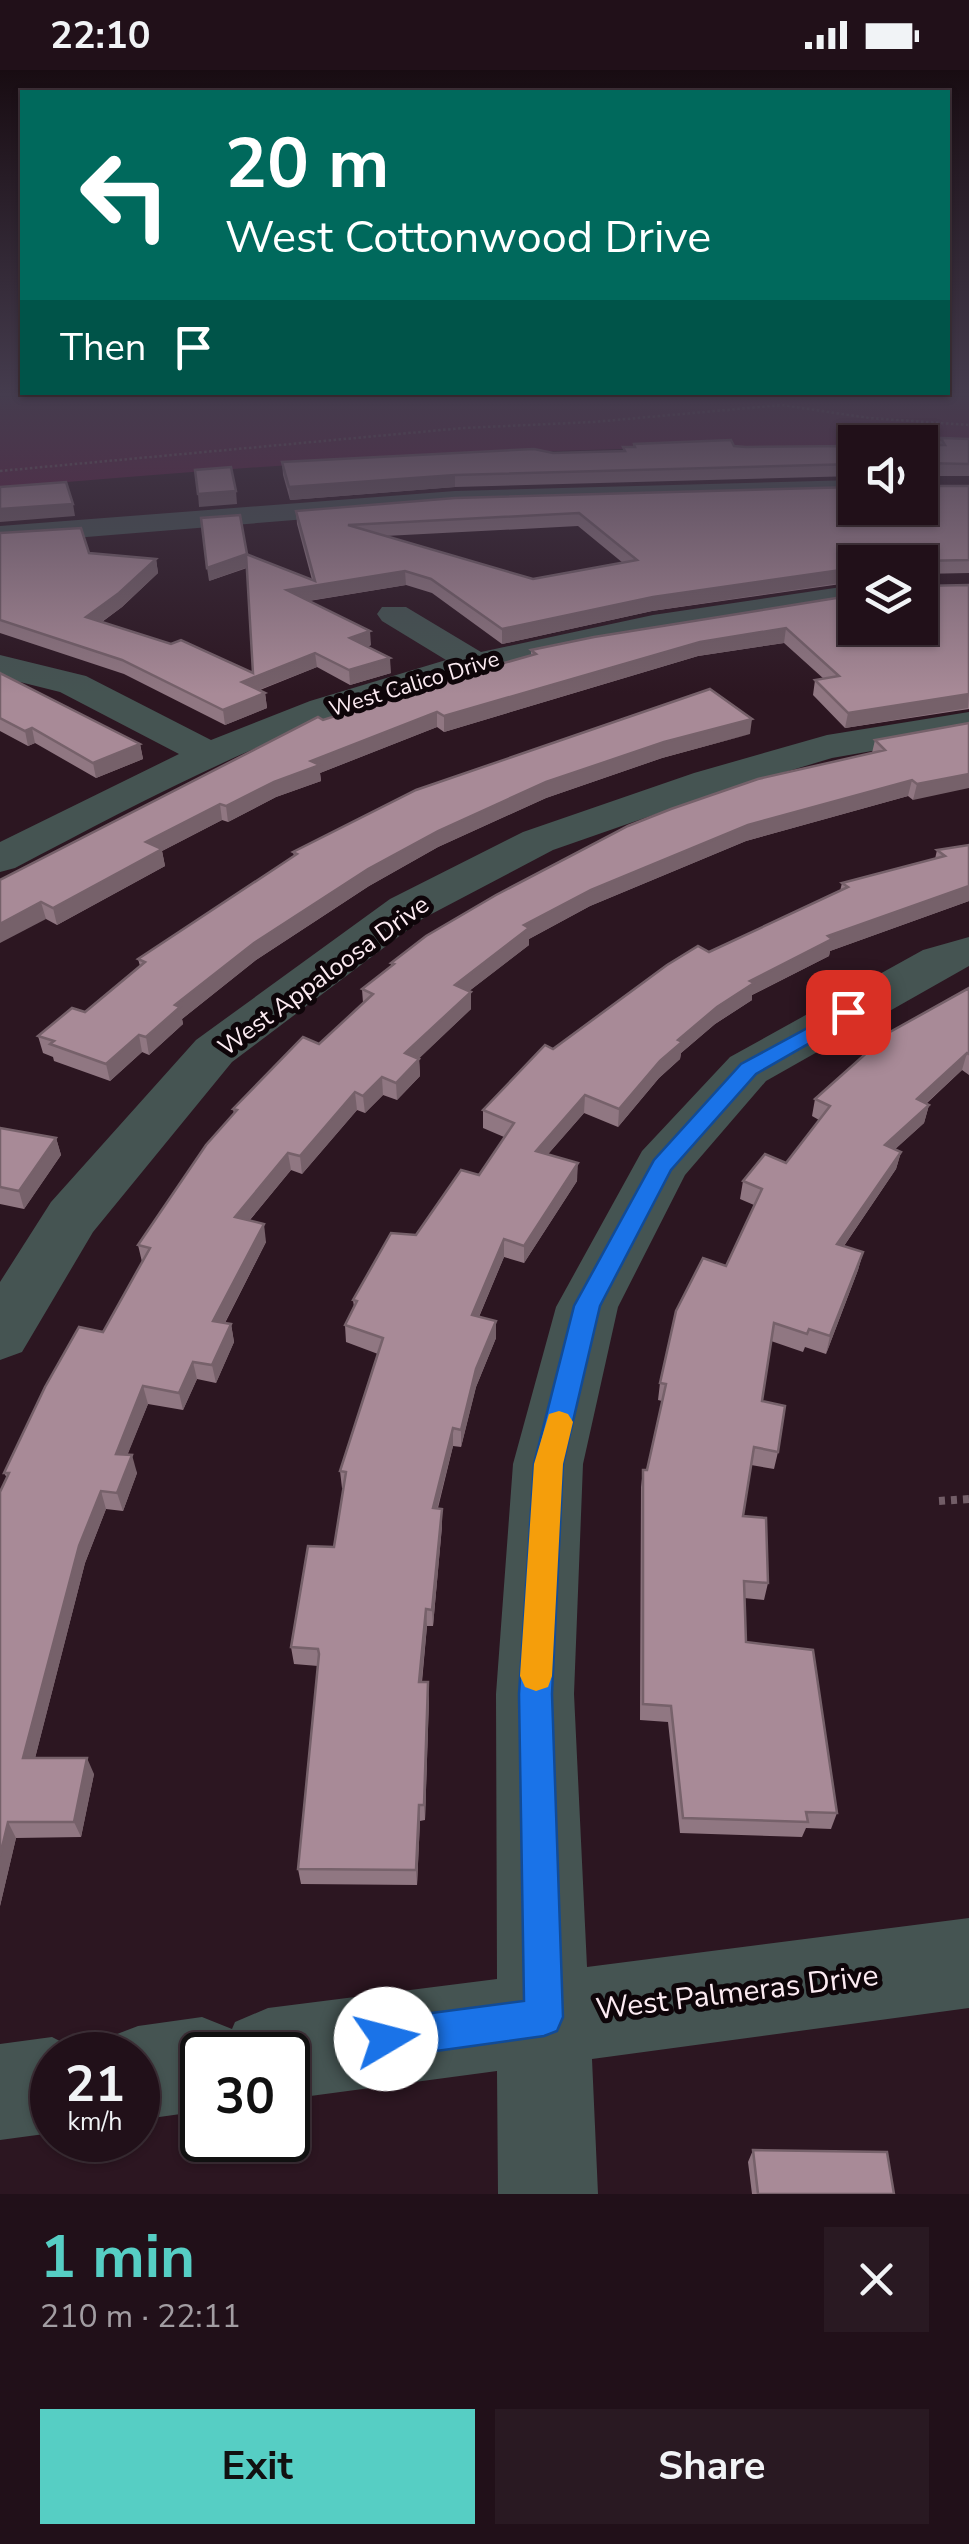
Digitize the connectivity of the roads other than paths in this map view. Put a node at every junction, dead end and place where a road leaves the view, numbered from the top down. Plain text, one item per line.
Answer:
1 (546, 496) edge
2 (0, 534) edge
3 (838, 597) edge
4 (394, 614) dead end
5 (473, 662) junction
6 (0, 666) edge
7 (969, 723) edge
8 (210, 755) junction
9 (0, 859) edge
10 (969, 951) edge
11 (4, 1319) edge
12 (969, 1963) edge
13 (544, 2017) junction
14 (310, 2049) edge
15 (30, 2087) edge
16 (0, 2092) edge
17 (548, 2194) edge

1 - 2 street
3 - 5 street, West Calico Drive
4 - 5 street
5 - 8 street, West Calico Drive
6 - 8 street
7 - 11 street, West Appaloosa Drive
8 - 9 street, West Calico Drive
10 - 13 street
12 - 13 street, West Palmeras Drive
13 - 14 street, West Palmeras Drive
13 - 17 street
15 - 16 street

